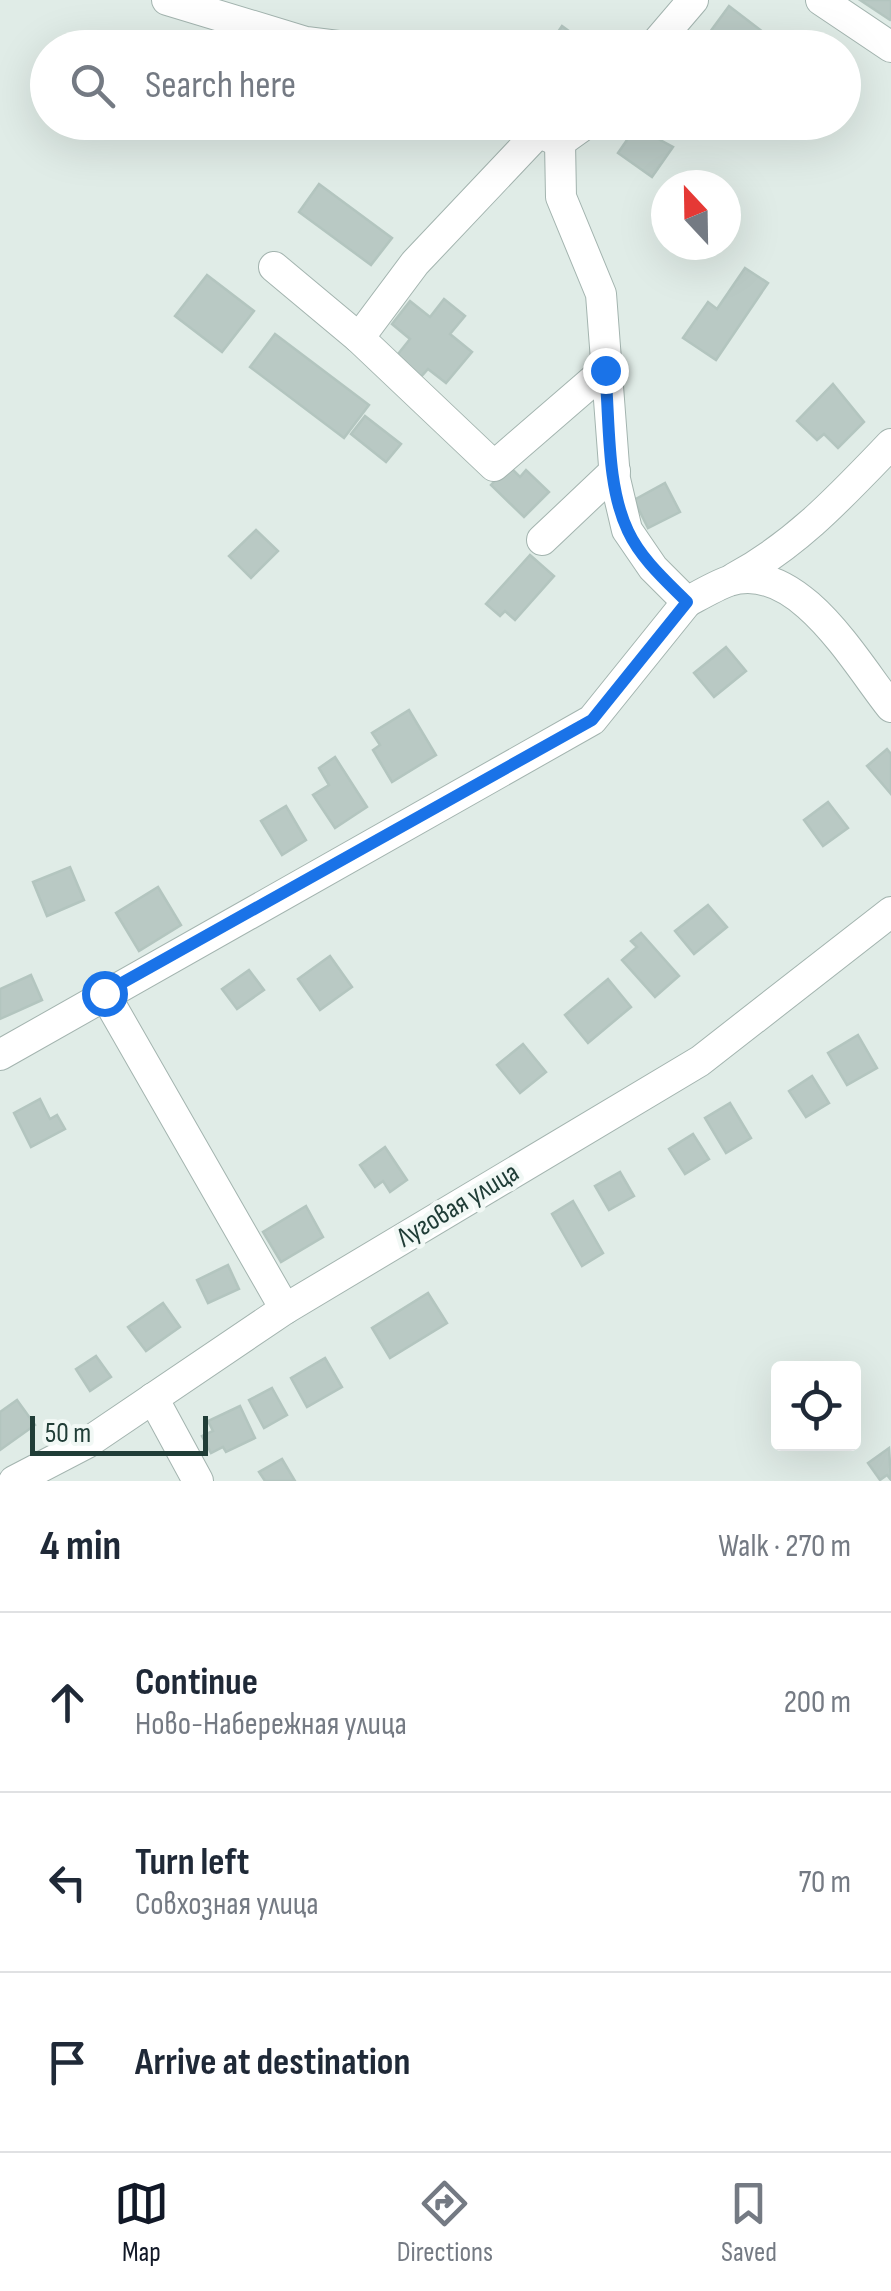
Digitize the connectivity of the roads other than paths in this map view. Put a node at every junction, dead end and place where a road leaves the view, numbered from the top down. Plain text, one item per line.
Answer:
1 (167, 0) edge
2 (693, 0) edge
3 (821, 0) edge
4 (266, 30) edge
5 (667, 30) edge
6 (891, 46) edge
7 (531, 140) edge
8 (540, 140) edge
9 (274, 267) dead end
10 (359, 338) junction
11 (605, 370) junction
12 (891, 444) edge
13 (615, 472) junction
14 (542, 540) dead end
15 (731, 580) junction
16 (687, 602) junction
17 (891, 708) edge
18 (891, 912) edge
19 (104, 993) junction
20 (0, 1055) edge
21 (285, 1309) junction
22 (154, 1398) junction
23 (14, 1481) edge
24 (198, 1481) edge

1 - 4 street
2 - 5 street
3 - 6 street
7 - 10 street
8 - 11 street
9 - 10 street
10 - 11 street
11 - 13 street
12 - 15 street
13 - 14 street
13 - 16 street
15 - 16 street
15 - 17 street
16 - 19 street
18 - 21 street, Луговая улица
19 - 20 street
19 - 21 street
21 - 22 street, Луговая улица
22 - 23 street, Луговая улица
22 - 24 street

